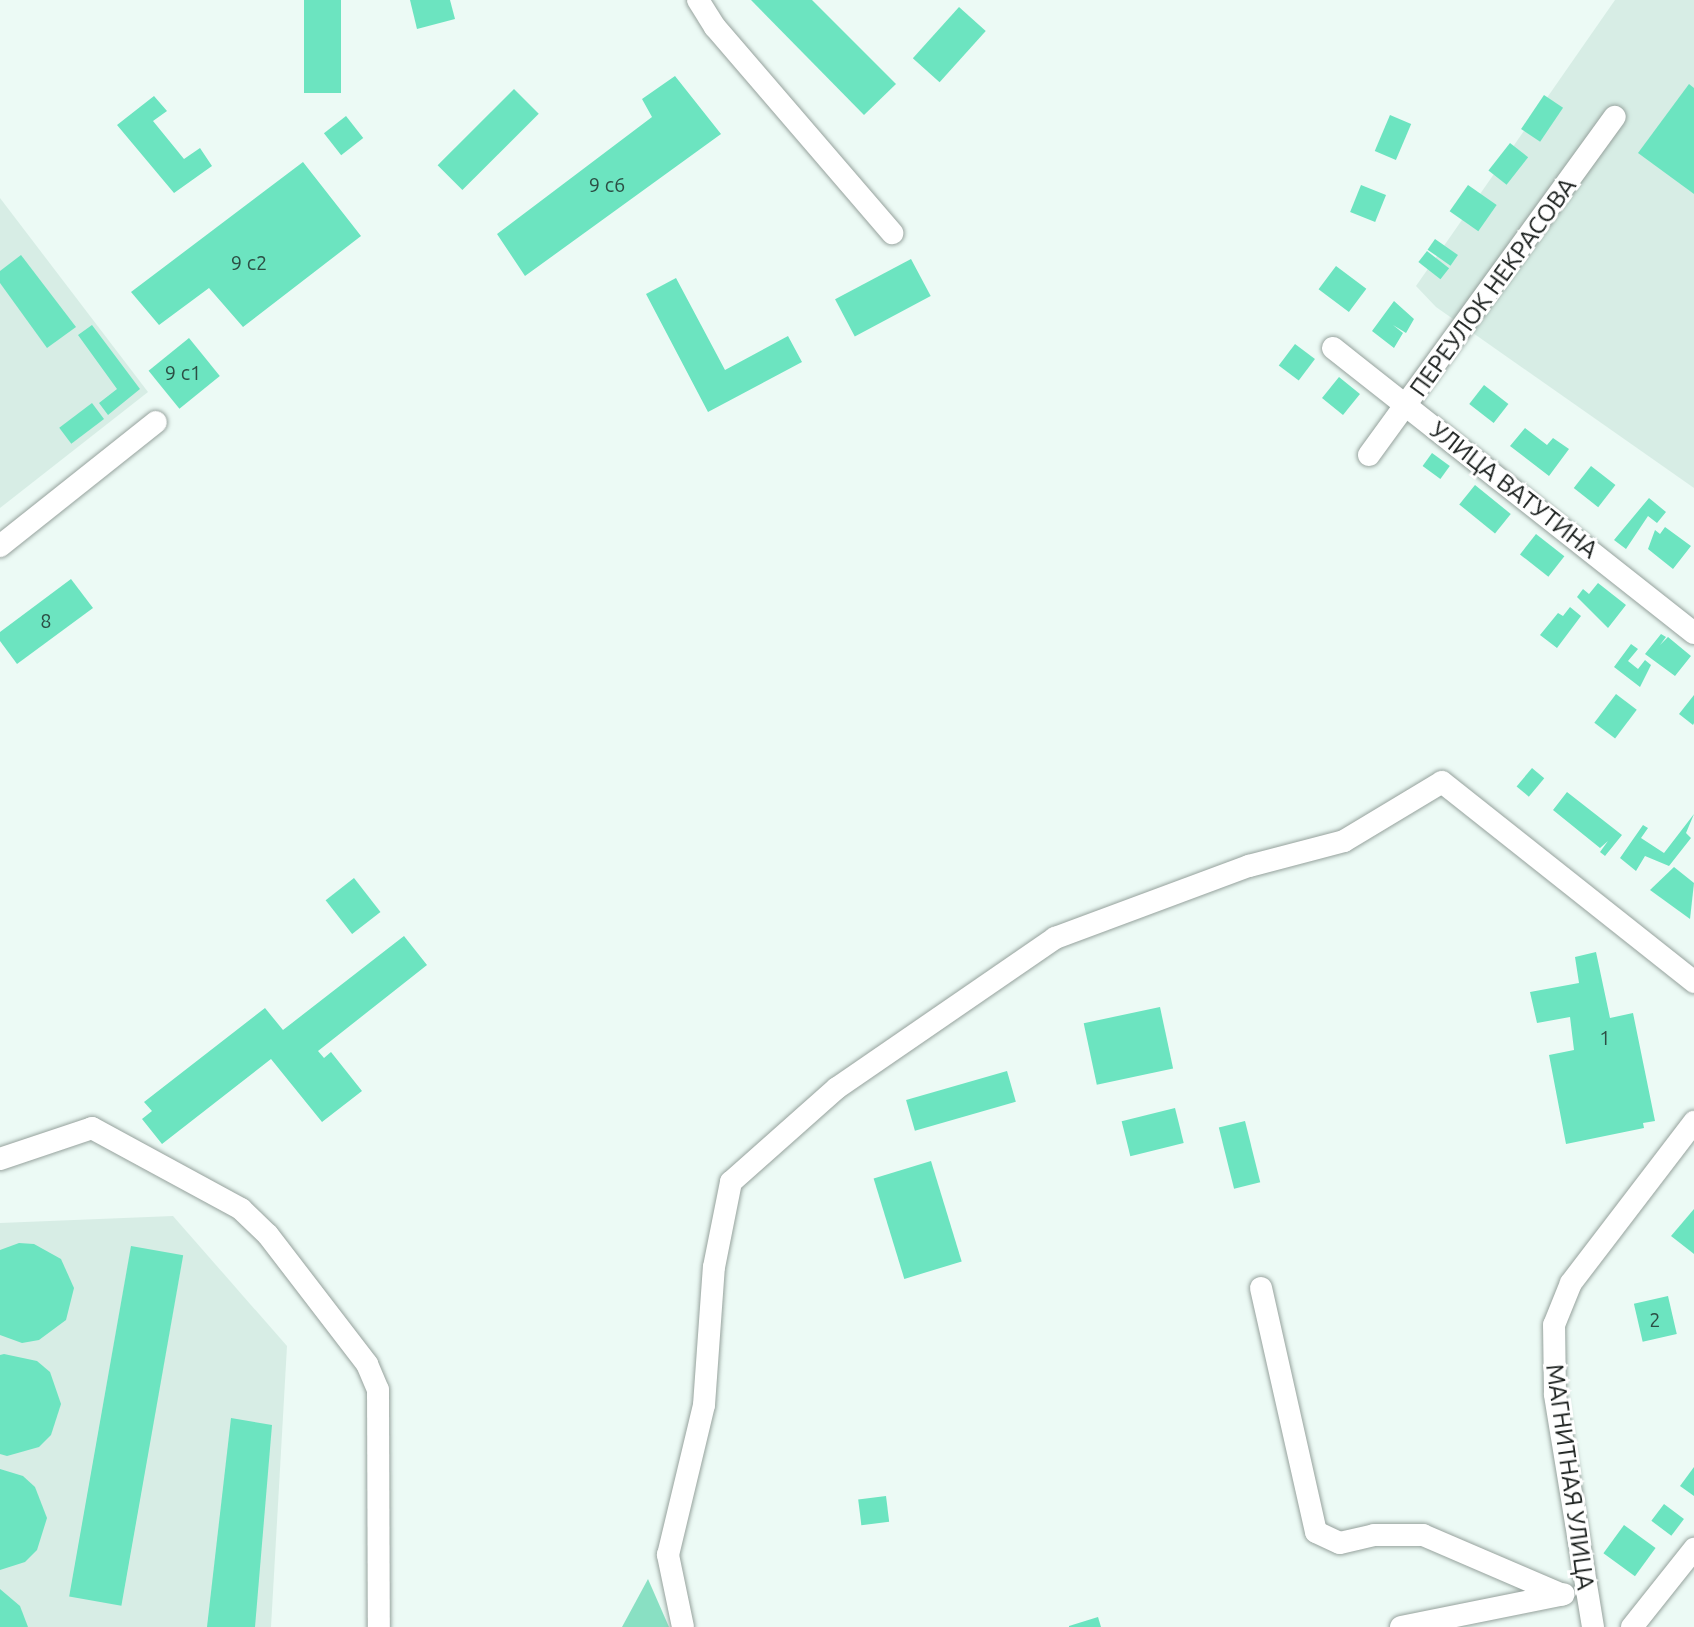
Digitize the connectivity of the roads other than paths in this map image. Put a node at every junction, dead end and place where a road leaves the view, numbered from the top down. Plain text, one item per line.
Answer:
1 (698, 0) edge
2 (1615, 117) dead end
3 (892, 233) dead end
4 (1333, 348) dead end
5 (1408, 406) junction
6 (156, 422) dead end
7 (1369, 455) dead end
8 (0, 546) edge
9 (1694, 633) edge
10 (1694, 982) edge
11 (1694, 1122) edge
12 (0, 1159) edge
13 (1261, 1288) dead end
14 (1694, 1549) edge
15 (1587, 1590) junction
16 (1562, 1595) junction
17 (379, 1627) edge
18 (683, 1627) edge
19 (1401, 1627) edge
20 (1593, 1627) edge
21 (1632, 1627) edge

1 - 3 street
2 - 5 street, ПЕРЕУЛОК НЕКРАСОВА
4 - 5 street, УЛИЦА ВАТУТИНА
5 - 7 street, ПЕРЕУЛОК НЕКРАСОВА
5 - 9 street, УЛИЦА ВАТУТИНА
6 - 8 street
10 - 18 street
11 - 15 street, МАГНИТНАЯ УЛИЦА
12 - 17 street
13 - 16 street
14 - 21 street
15 - 16 street
15 - 20 street, МАГНИТНАЯ УЛИЦА
16 - 19 street

